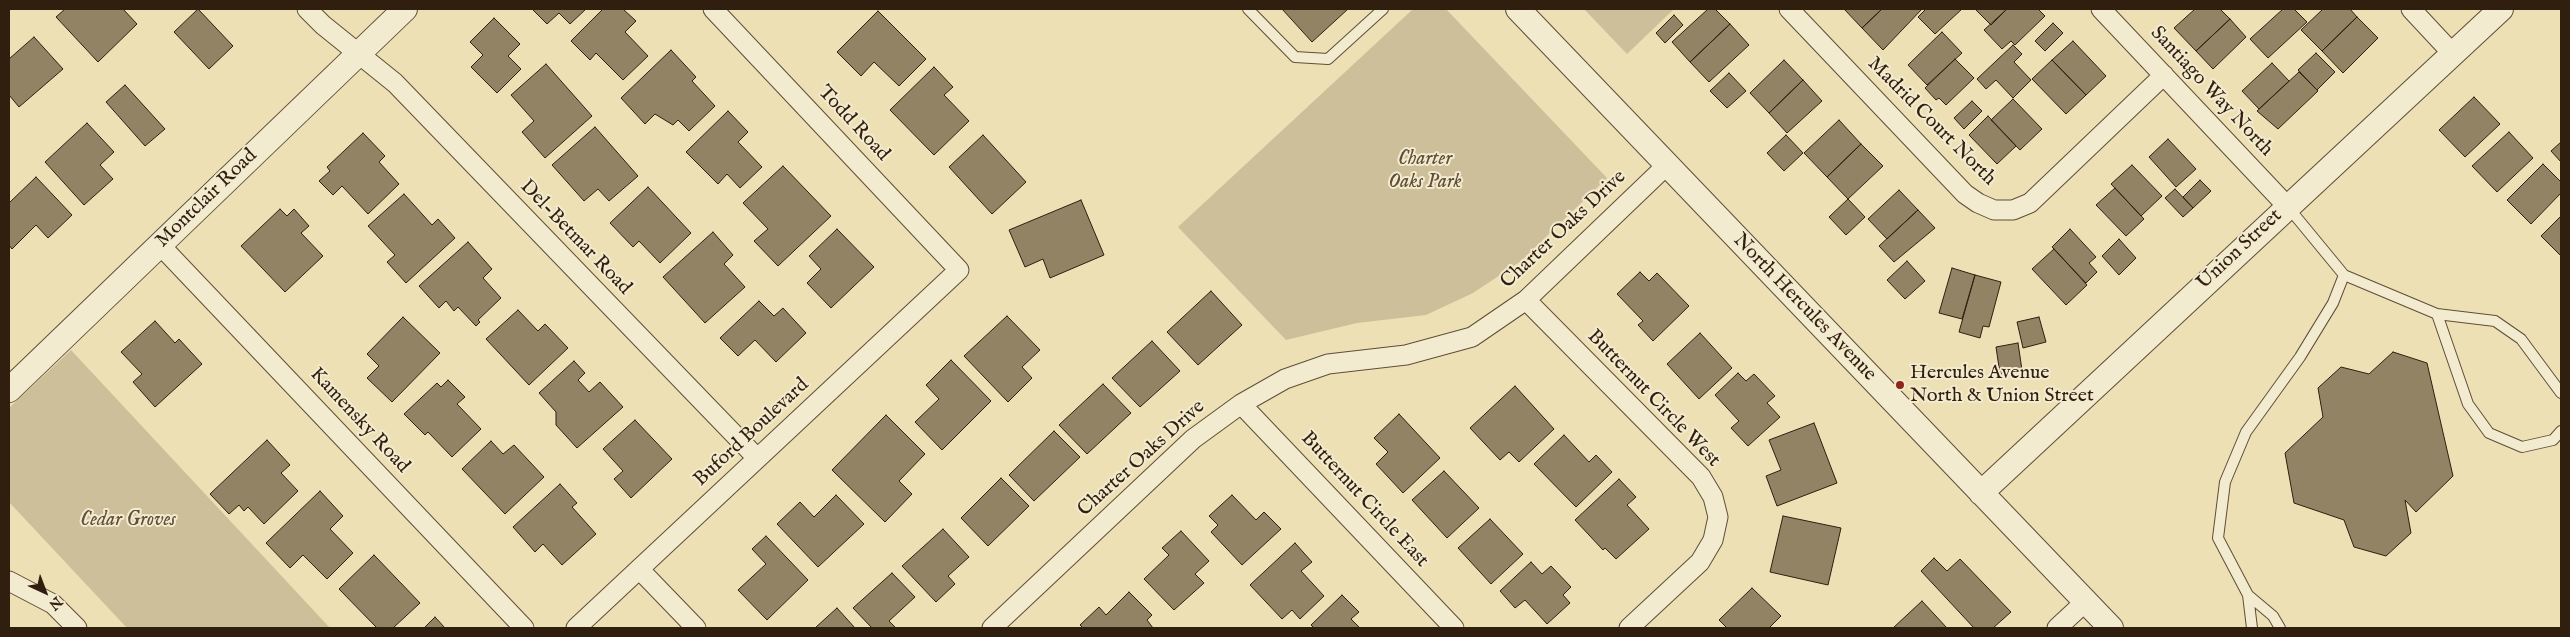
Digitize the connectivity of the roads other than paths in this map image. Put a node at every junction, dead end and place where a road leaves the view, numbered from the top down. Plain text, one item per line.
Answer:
1 (307, 9) edge
2 (404, 9) edge
3 (713, 9) edge
4 (1248, 9) edge
5 (1383, 9) edge
6 (1518, 9) edge
7 (1789, 9) edge
8 (2101, 9) edge
9 (2411, 9) edge
10 (2501, 9) edge
11 (358, 53) junction
12 (2452, 53) junction
13 (2164, 75) junction
14 (1667, 165) junction
15 (2287, 206) junction
16 (160, 244) junction
17 (959, 270) joint
18 (2344, 275) junction
19 (1526, 300) junction
20 (2437, 314) junction
21 (9, 390) edge
22 (2561, 394) edge
23 (1241, 404) junction
24 (2561, 431) edge
25 (757, 458) junction
26 (1981, 493) junction
27 (640, 570) junction
28 (9, 581) edge
29 (2248, 595) junction
30 (2085, 602) junction
31 (77, 628) edge
32 (524, 628) edge
33 (576, 628) edge
34 (696, 628) edge
35 (992, 628) edge
36 (1454, 628) edge
37 (1629, 628) edge
38 (2057, 628) edge
39 (2111, 628) edge
40 (2252, 628) edge
41 (2280, 628) edge

1 - 11 street, Del-Betmar Road
2 - 11 street, Montclair Road
3 - 17 street, Todd Road
4 - 5 lane
6 - 14 street, North Hercules Avenue
7 - 13 street, Madrid Court North
8 - 13 street, Santiago Way North
9 - 12 street
10 - 12 street, Union Street
11 - 16 street, Montclair Road
11 - 25 street, Del-Betmar Road
12 - 15 street, Union Street
13 - 15 street, Santiago Way North
14 - 19 street, Charter Oaks Drive
14 - 26 street, North Hercules Avenue
15 - 18 lane
15 - 26 street, Union Street
16 - 21 street, Montclair Road
16 - 32 street, Kamensky Road
17 - 25 street, Buford Boulevard
18 - 20 lane
18 - 29 lane
19 - 23 street, Charter Oaks Drive
19 - 37 street, Butternut Circle West
20 - 22 lane
20 - 24 lane
23 - 35 street, Charter Oaks Drive
23 - 36 street, Butternut Circle East
25 - 27 street, Buford Boulevard
26 - 30 street, North Hercules Avenue
27 - 33 street, Buford Boulevard
27 - 34 street
28 - 31 street
29 - 40 lane
29 - 41 lane
30 - 38 street
30 - 39 street, North Hercules Avenue

